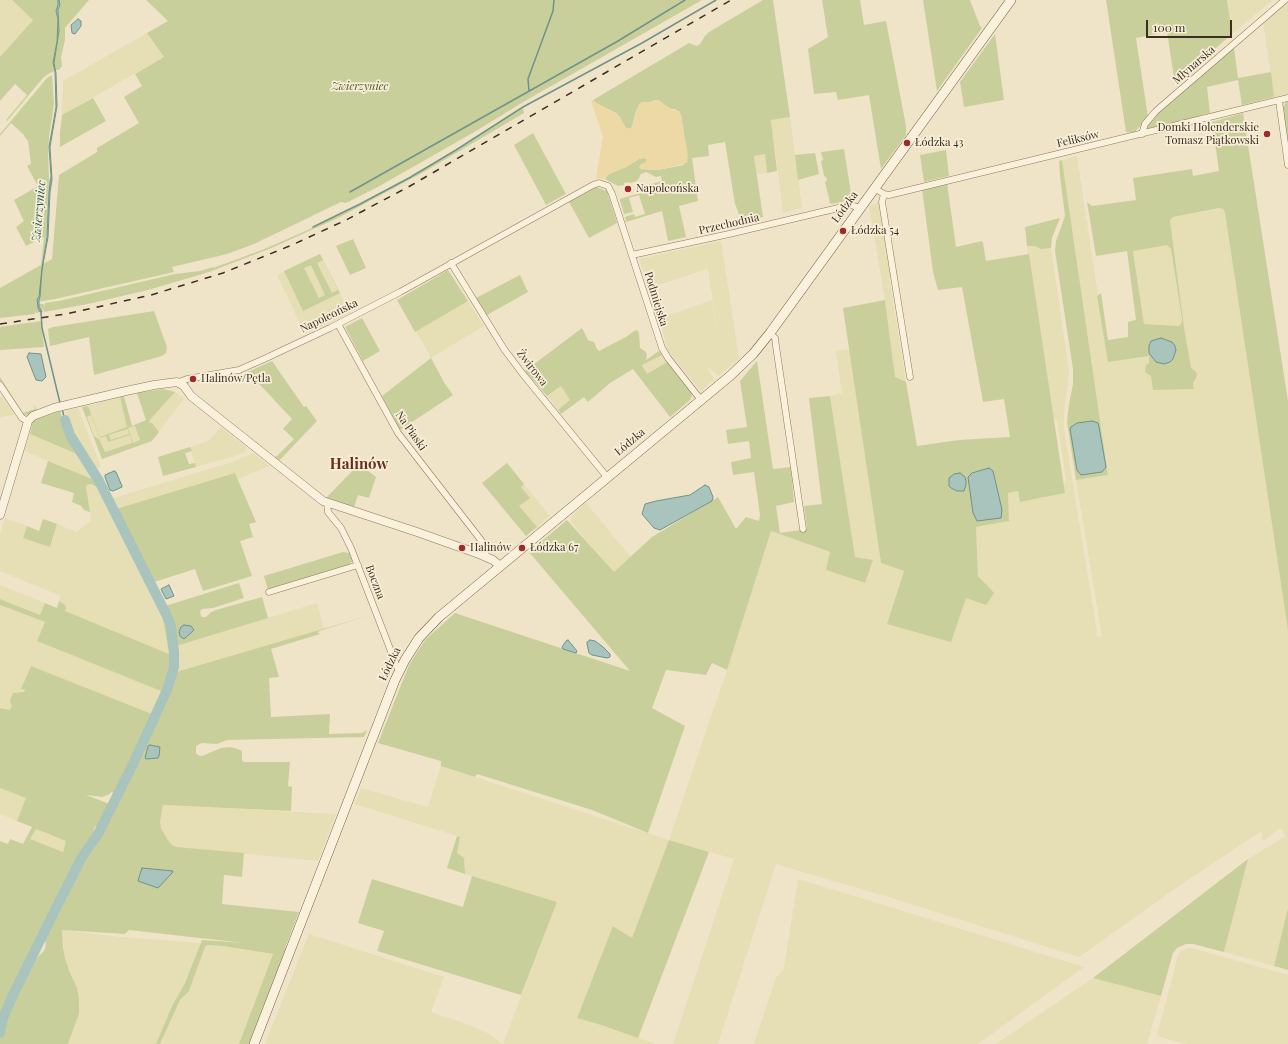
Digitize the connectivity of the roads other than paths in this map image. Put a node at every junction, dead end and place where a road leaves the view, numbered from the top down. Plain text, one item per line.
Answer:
1 (1011, 0) edge
2 (1285, 0) edge
3 (1288, 98) edge
4 (1279, 101) junction
5 (1142, 134) junction
6 (1288, 165) edge
7 (874, 188) junction
8 (612, 194) joint
9 (884, 194) junction
10 (860, 208) junction
11 (632, 255) junction
12 (452, 263) junction
13 (338, 324) junction
14 (770, 333) junction
15 (910, 377) dead end
16 (0, 385) edge
17 (182, 385) junction
18 (701, 400) junction
19 (25, 420) junction
20 (607, 477) junction
21 (328, 503) junction
22 (0, 515) edge
23 (803, 530) dead end
24 (482, 555) junction
25 (358, 565) junction
26 (500, 566) junction
27 (269, 592) dead end
28 (399, 672) junction
29 (254, 1044) edge

1 - 7 main road, Łódzka
2 - 5 street, Młynarska
3 - 4 street, Feliksów
4 - 5 street, Feliksów
4 - 6 street
5 - 9 street, Feliksów
7 - 9 street
7 - 10 main road, Łódzka
8 - 11 street, Podmiejska
8 - 12 street, Napoleońska
9 - 15 street
10 - 11 street, Przechodnia
10 - 14 main road, Łódzka
11 - 18 street, Podmiejska
12 - 13 street, Napoleońska
12 - 20 street, Żwirowa
13 - 17 street, Napoleońska
13 - 24 street, Na Piaski
14 - 18 main road, Łódzka
14 - 23 street
16 - 19 street
17 - 19 street
17 - 21 street
18 - 20 main road, Łódzka
19 - 22 street
20 - 26 main road, Łódzka
21 - 24 street
21 - 25 street, Boczna
24 - 26 street
25 - 27 street
25 - 28 street, Boczna
26 - 28 main road, Łódzka
28 - 29 main road, Łódzka

